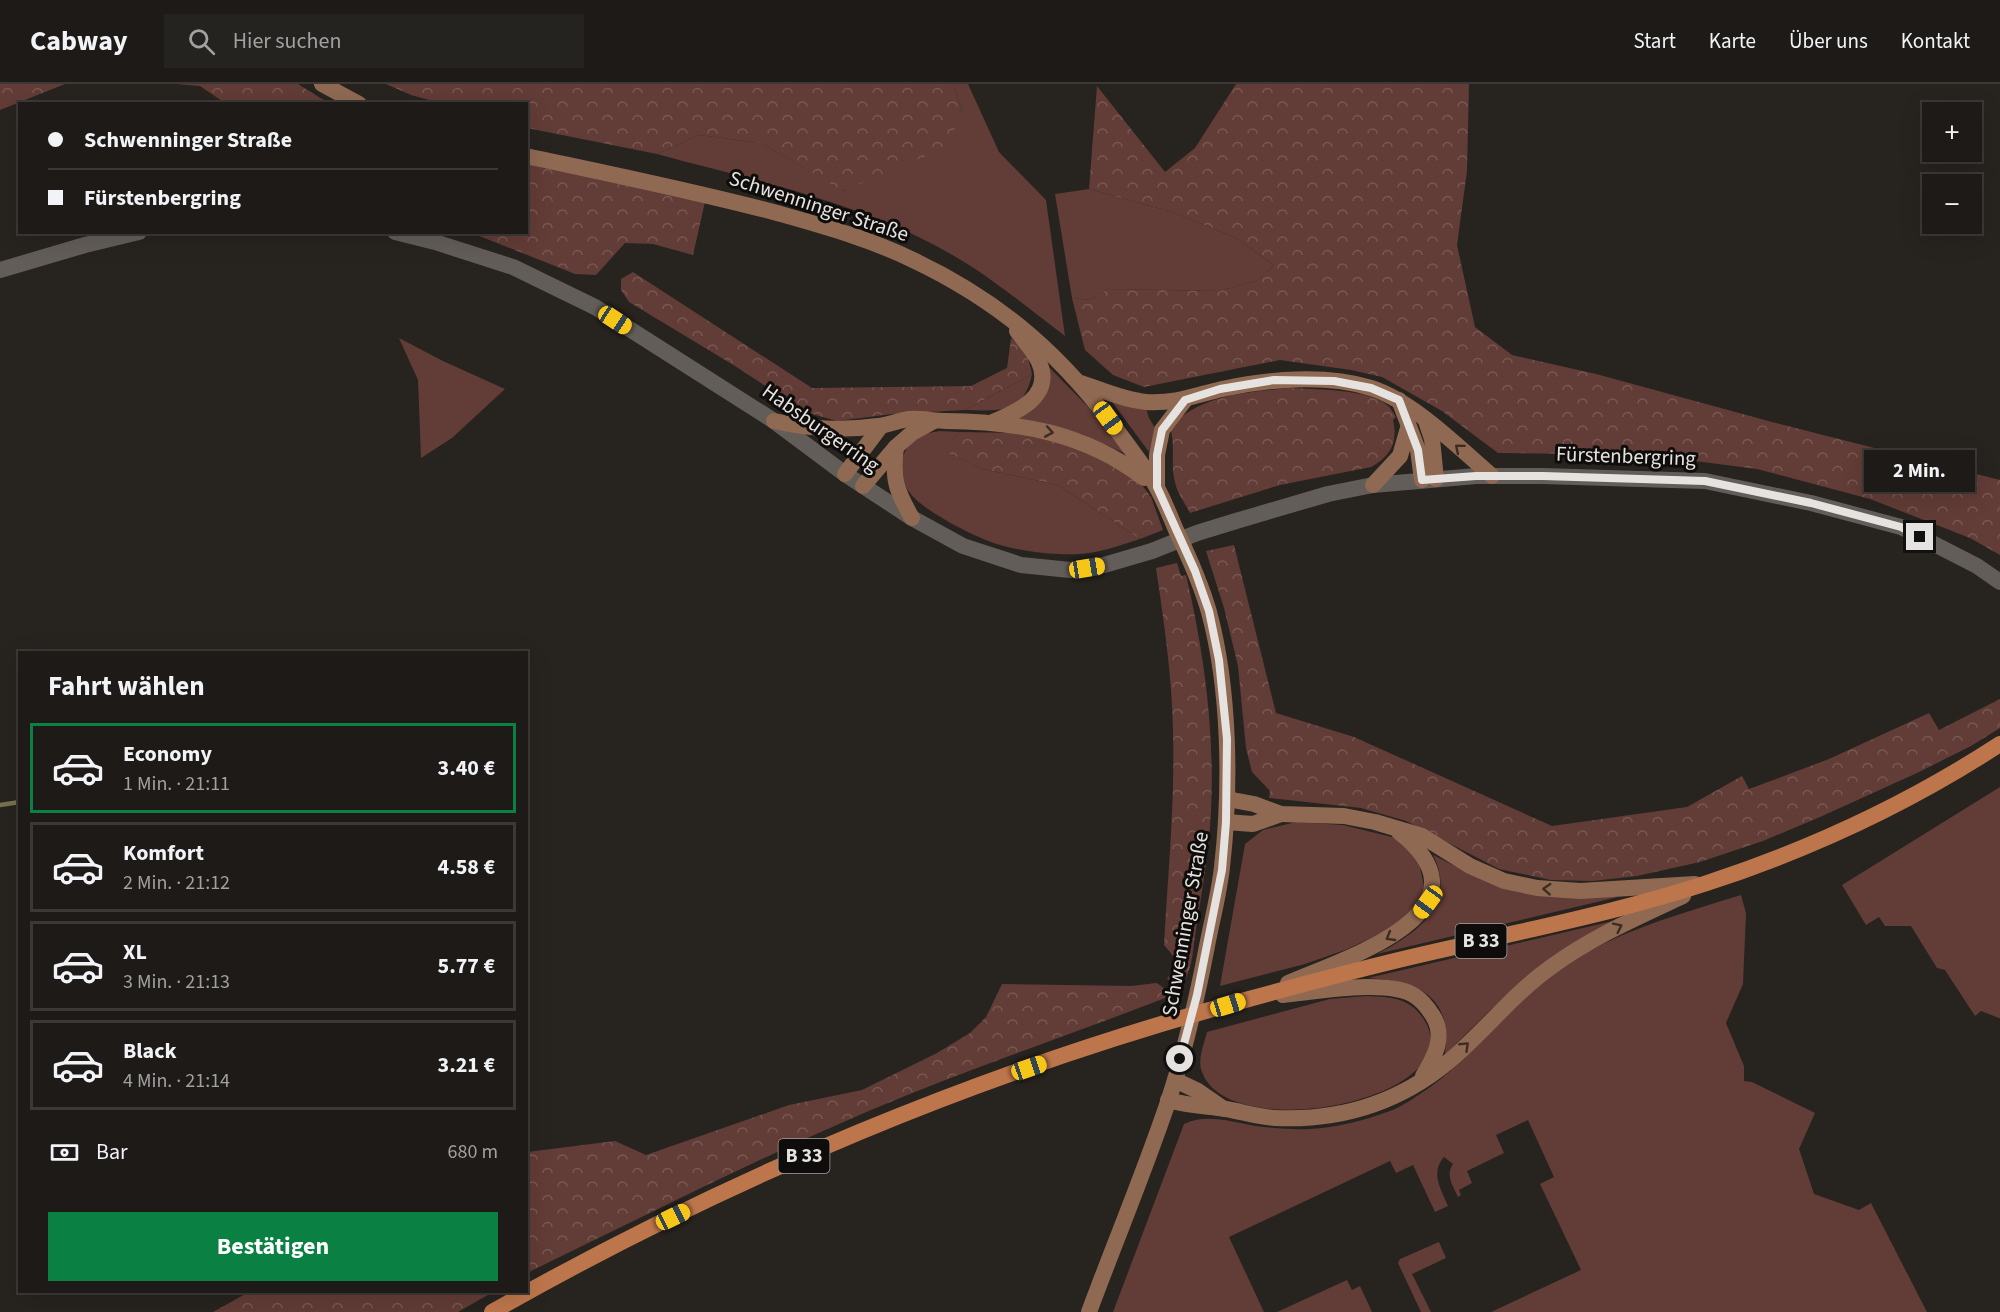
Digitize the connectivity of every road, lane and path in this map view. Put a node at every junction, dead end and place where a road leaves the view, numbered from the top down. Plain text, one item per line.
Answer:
1 (322, 84) edge
2 (355, 102) edge
3 (528, 156) edge
4 (131, 234) edge
5 (403, 234) edge
6 (0, 270) edge
7 (1008, 318) junction
8 (1080, 382) junction
9 (1185, 400) junction
10 (1399, 400) junction
11 (774, 421) junction
12 (934, 421) junction
13 (1426, 421) junction
14 (992, 422) junction
15 (880, 426) junction
16 (1408, 428) junction
17 (896, 447) junction
18 (845, 474) junction
19 (1492, 476) junction
20 (1429, 479) junction
21 (1373, 485) junction
22 (863, 486) junction
23 (1159, 491) junction
24 (912, 518) junction
25 (1236, 521) joint
26 (2000, 582) edge
27 (2000, 744) edge
28 (1227, 799) junction
29 (1281, 814) junction
30 (1226, 822) junction
31 (1394, 828) junction
32 (1714, 881) junction
33 (1250, 998) junction
34 (1175, 1080) junction
35 (1419, 1081) junction
36 (1168, 1100) junction
37 (1225, 1109) junction
38 (528, 1293) edge
39 (528, 1293) edge
40 (492, 1312) edge
41 (1089, 1312) edge

1 - 2 main road
3 - 7 main road, Schwenninger Straße
4 - 6 street
5 - 11 street, Habsburgerring
7 - 8 main road, Schwenninger Straße
7 - 14 main road
8 - 9 main road
8 - 23 main road, Schwenninger Straße
9 - 10 main road
9 - 23 main road
10 - 13 main road
10 - 16 main road
11 - 15 main road
11 - 18 street, Habsburgerring
12 - 14 main road
12 - 15 main road
12 - 17 main road
19 -> 13 main road
13 - 20 main road
14 -> 23 main road
15 - 18 main road
16 - 20 main road
16 - 21 main road
17 - 22 main road
17 - 24 main road
18 - 22 street, Habsburgerring
19 - 20 street, Fürstenbergring
19 - 26 street, Fürstenbergring
20 - 21 street, Fürstenbergring
21 - 25 street, Fürstenbergring
22 - 24 street, Habsburgerring
23 - 28 main road, Schwenninger Straße
24 - 25 street, Habsburgerring
27 - 32 main road, B 33
28 - 29 main road
28 - 30 main road, Schwenninger Straße
29 - 30 main road
29 - 31 main road
30 - 34 main road, Schwenninger Straße
32 -> 31 main road
31 -> 33 main road
32 - 33 main road, B 33
35 -> 32 main road
33 - 35 main road
33 - 38 main road, B 33
34 - 36 main road, Schwenninger Straße
34 - 37 main road
35 - 37 main road
36 - 37 main road
36 - 41 main road, Schwenninger Straße
39 - 40 main road, B 33

